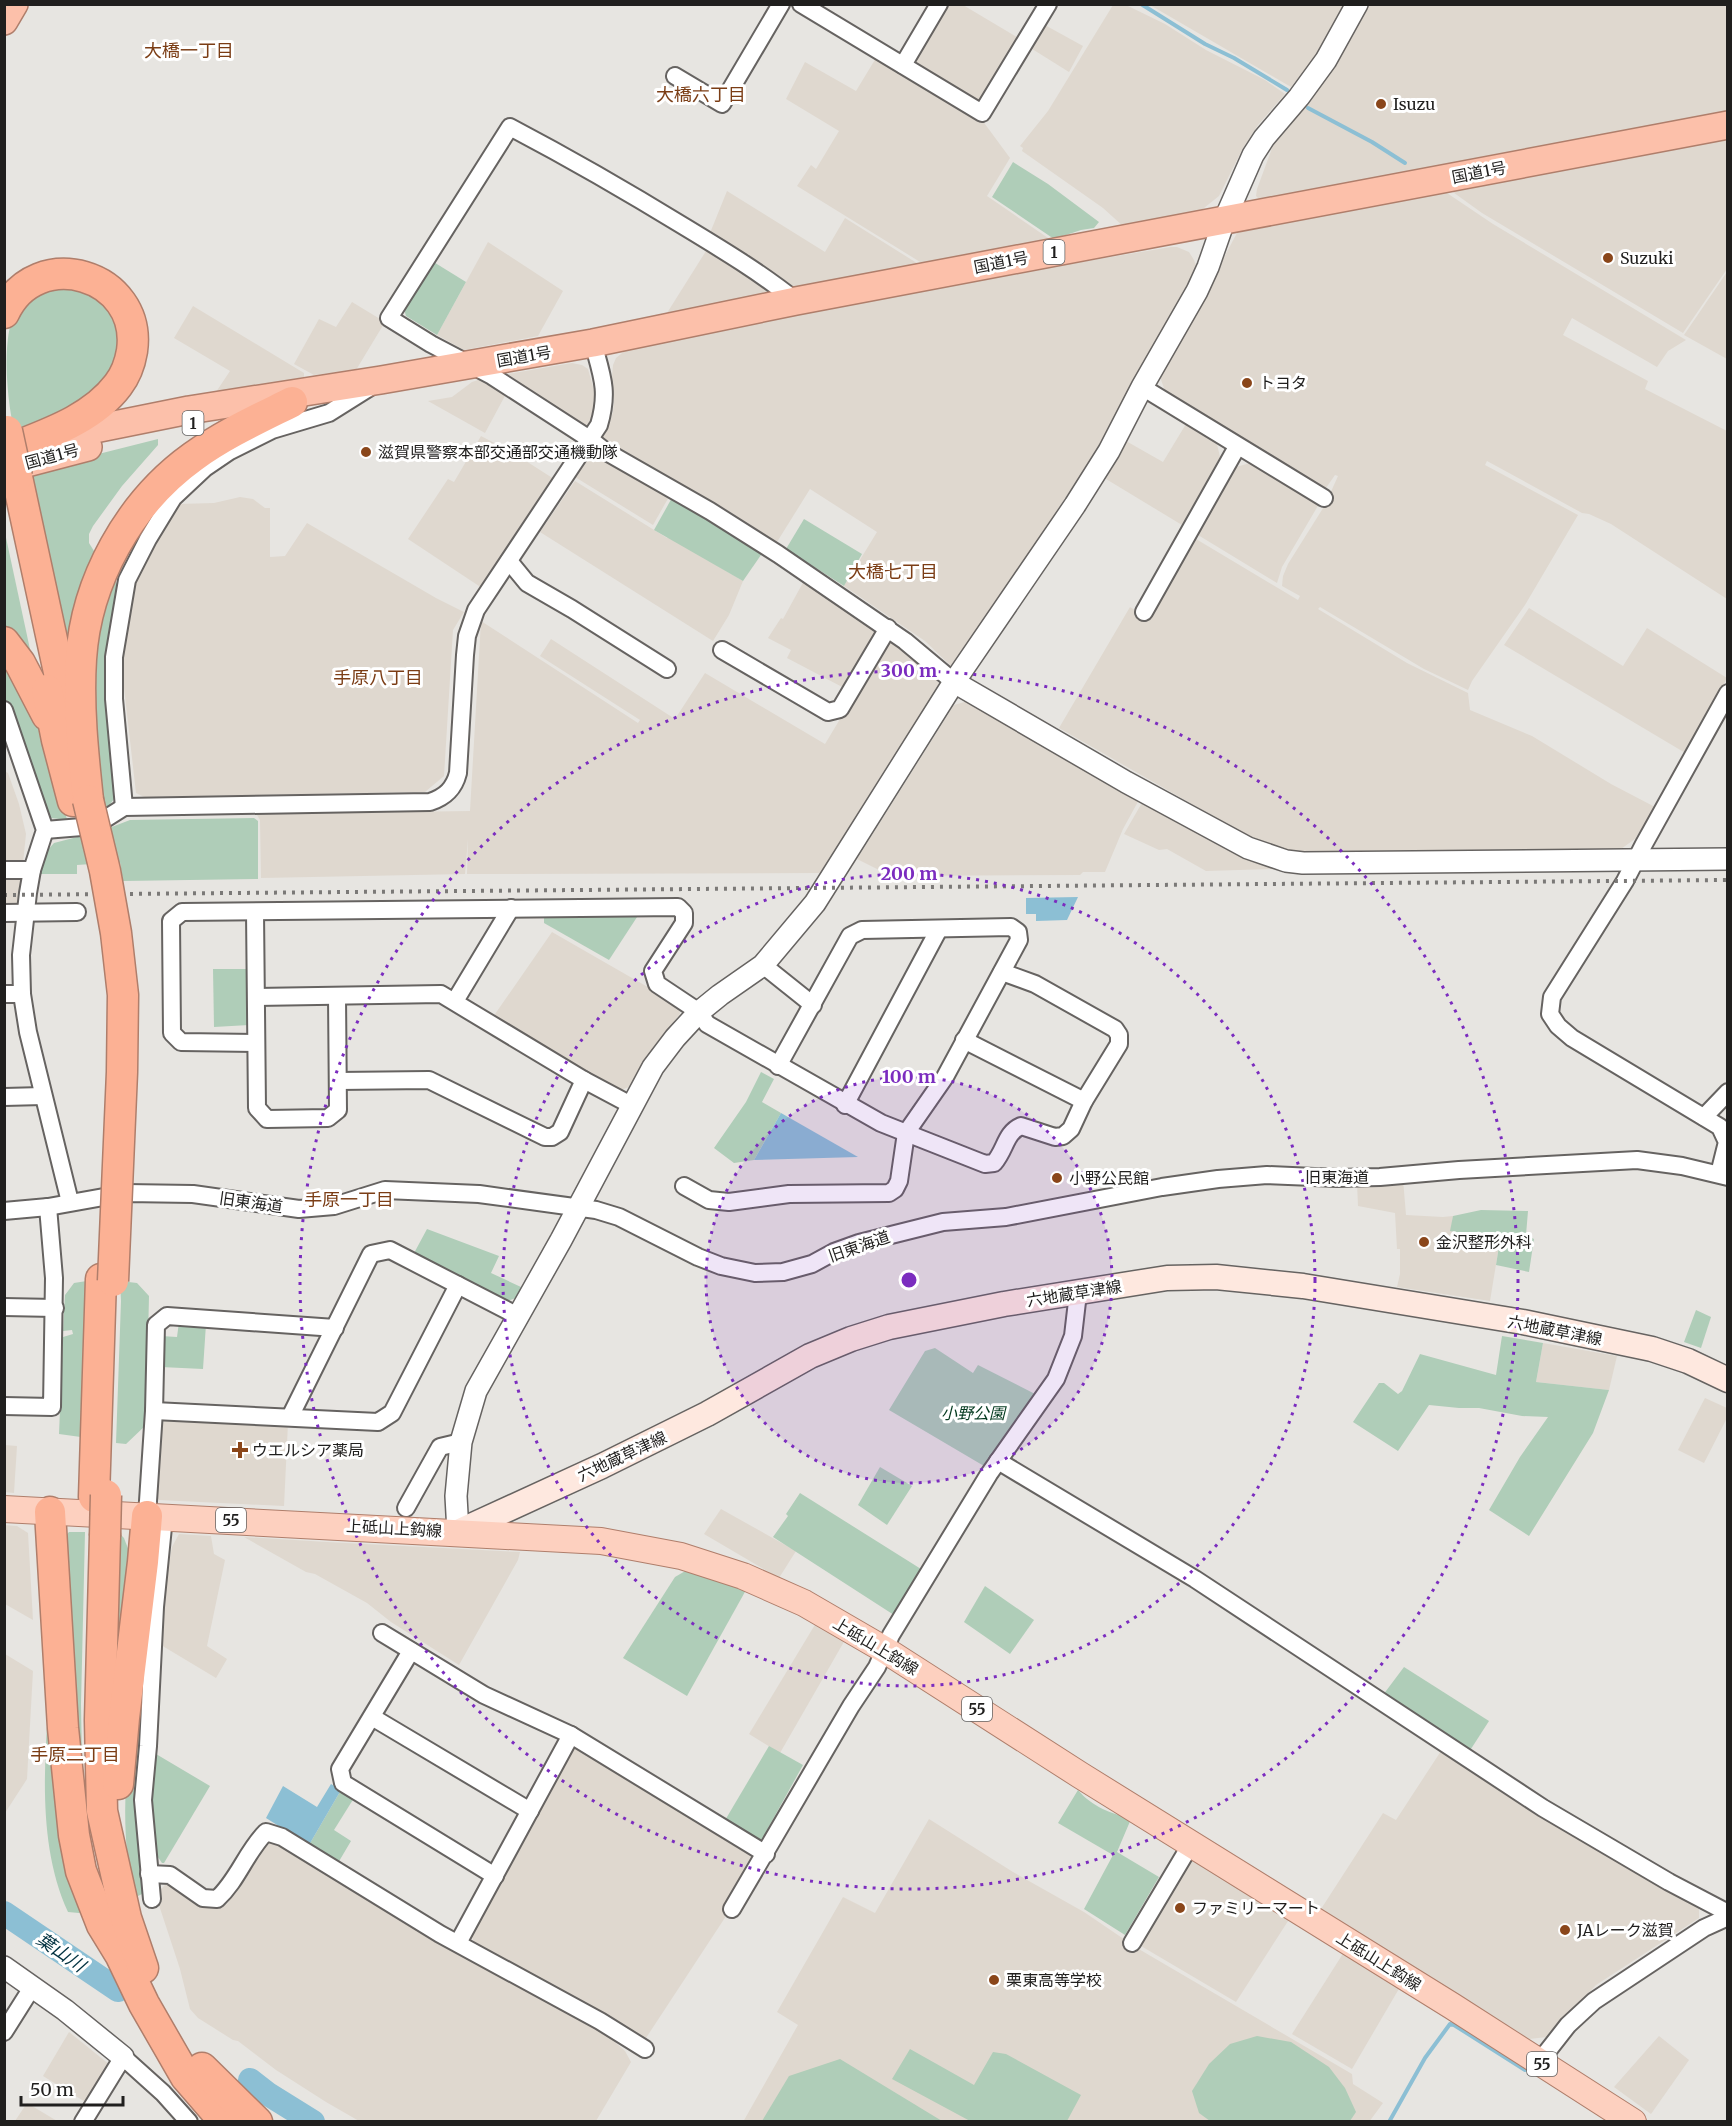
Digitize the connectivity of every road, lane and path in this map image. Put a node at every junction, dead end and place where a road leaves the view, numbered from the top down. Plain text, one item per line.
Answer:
1 (14, 4) edge
2 (781, 4) edge
3 (801, 4) edge
4 (939, 4) edge
5 (1048, 4) edge
6 (1357, 4) edge
7 (827, 11) edge
8 (4, 21) edge
9 (903, 65) junction
10 (675, 76) dead end
11 (1728, 125) edge
12 (1224, 221) junction
13 (796, 301) junction
14 (4, 313) edge
15 (593, 343) junction
16 (469, 365) junction
17 (381, 380) junction
18 (1142, 387) junction
19 (292, 402) junction
20 (591, 440) junction
21 (1237, 447) junction
22 (8, 455) edge
23 (1324, 498) dead end
24 (509, 561) junction
25 (1144, 612) dead end
26 (888, 628) junction
27 (4, 642) edge
28 (722, 650) dead end
29 (667, 669) dead end
30 (954, 682) junction
31 (1728, 693) edge
32 (4, 710) edge
33 (57, 740) junction
34 (4, 761) edge
35 (22, 762) junction
36 (80, 800) junction
37 (124, 807) junction
38 (45, 830) junction
39 (1728, 859) edge
40 (1635, 860) junction
41 (4, 870) edge
42 (32, 870) junction
43 (511, 908) junction
44 (77, 912) dead end
45 (255, 912) junction
46 (4, 913) edge
47 (25, 913) junction
48 (939, 929) junction
49 (763, 965) junction
50 (1002, 972) junction
51 (4, 994) edge
52 (22, 994) junction
53 (337, 996) junction
54 (256, 997) junction
55 (455, 1001) junction
56 (813, 1005) junction
57 (699, 1012) junction
58 (964, 1040) junction
59 (256, 1043) junction
60 (778, 1066) junction
61 (584, 1080) junction
62 (338, 1081) junction
63 (1728, 1092) edge
64 (43, 1096) junction
65 (4, 1097) edge
66 (1084, 1101) junction
67 (632, 1105) junction
68 (846, 1105) junction
69 (1704, 1117) junction
70 (906, 1133) junction
71 (1723, 1175) edge
72 (684, 1186) dead end
73 (70, 1202) junction
74 (48, 1207) junction
75 (579, 1208) junction
76 (4, 1211) edge
77 (458, 1285) junction
78 (1078, 1293) junction
79 (4, 1308) edge
80 (55, 1308) junction
81 (518, 1316) junction
82 (335, 1328) junction
83 (1728, 1380) edge
84 (4, 1406) edge
85 (154, 1411) junction
86 (290, 1417) junction
87 (460, 1442) junction
88 (998, 1461) junction
89 (406, 1508) dead end
90 (4, 1509) edge
91 (50, 1512) junction
92 (156, 1516) junction
93 (458, 1532) junction
94 (99, 1536) junction
95 (382, 1633) dead end
96 (885, 1650) junction
97 (411, 1651) junction
98 (372, 1717) junction
99 (571, 1735) junction
100 (530, 1811) junction
101 (1191, 1844) junction
102 (766, 1854) junction
103 (149, 1874) junction
104 (495, 1876) junction
105 (116, 1877) junction
106 (152, 1899) dead end
107 (732, 1909) dead end
108 (1728, 1915) edge
109 (458, 1943) junction
110 (1132, 1943) dead end
111 (121, 1956) junction
112 (4, 1967) edge
113 (33, 1986) junction
114 (4, 2032) edge
115 (645, 2049) dead end
116 (123, 2057) junction
117 (1539, 2062) junction
118 (83, 2121) edge
119 (189, 2121) edge
120 (225, 2121) edge
121 (257, 2121) edge
122 (1633, 2121) edge

1 - 8 highway
2 - 10 street
3 - 7 street
4 - 9 street
5 - 9 street
6 - 12 street
7 - 9 street
11 - 12 highway, 国道1号 / 1
12 - 13 highway, 国道1号 / 1
12 - 18 street
13 - 15 highway, 国道1号 / 1
13 - 16 street
14 - 22 highway
15 - 16 highway, 国道1号 / 1
15 - 20 street
16 - 17 highway, 国道1号 / 1
16 - 20 street
17 - 19 highway, 国道1号 / 1
17 - 22 highway, 国道1号 / 1
17 - 37 street
18 - 21 street
18 - 30 street
19 - 22 highway, 国道1号 / 1
19 - 36 highway
20 - 24 street
20 - 26 street
21 - 23 street
21 - 25 street
22 - 33 highway
22 - 36 highway
24 - 29 street
24 - 37 street
26 - 28 street
26 - 30 street
27 - 33 highway
30 - 40 street
30 - 49 street
31 - 40 street
32 - 35 street
33 - 36 highway
34 - 35 street
35 - 38 street
36 - 94 highway, bridge
37 - 38 street
38 - 42 street
39 - 40 street
40 - 69 street
41 - 42 street
42 - 47 street
43 - 45 street
43 - 55 street
43 - 57 street
44 - 47 street
45 - 54 street
45 - 59 street
46 - 47 street
47 - 52 street
48 - 50 street
48 - 56 street
48 - 68 street
49 - 56 street
49 - 57 street
50 - 58 street
50 - 66 street
51 - 52 street
52 - 64 street
53 - 54 street
53 - 55 street
53 - 62 street
54 - 59 street
55 - 61 street
56 - 60 street
57 - 60 street
57 - 67 street
58 - 66 street
58 - 70 street
59 - 62 street
60 - 68 street
61 - 62 street
61 - 67 street
63 - 69 street
64 - 65 street
64 - 73 street
66 - 70 street
67 - 75 street
68 - 70 street
69 - 71 street
70 - 72 street
71 - 75 street, 旧東海道
73 - 74 street, 旧東海道
73 - 75 street, 旧東海道
74 - 76 street, 旧東海道
74 - 80 street
75 - 81 street
77 - 81 street
77 - 82 street
77 - 86 street
78 - 83 main road, 六地蔵草津線
78 - 88 street
78 - 93 main road, 六地蔵草津線
79 - 80 street
80 - 84 street
81 - 87 street
82 - 85 street
82 - 86 street
85 - 86 street
85 - 92 street
87 - 89 street
87 - 93 street
88 - 96 street
88 - 108 street
90 - 91 main road, 上砥山上鈎線 / 55
91 - 92 main road, 上砥山上鈎線 / 55
91 - 111 highway
92 - 93 main road, 上砥山上鈎線 / 55
92 - 103 street
92 - 105 highway
93 - 96 main road, 上砥山上鈎線 / 55
94 - 105 highway
94 - 111 highway
95 - 97 street
96 - 101 main road, 上砥山上鈎線 / 55
96 - 102 street
97 - 98 street
97 - 99 street
98 - 100 street
98 - 104 street
99 - 100 street
99 - 102 street
100 - 104 street
101 - 110 street
101 - 117 main road, 上砥山上鈎線 / 55
102 - 107 street
103 - 106 street
103 - 109 street
104 - 109 street
105 - 121 highway
108 - 117 street
109 - 115 street
111 - 120 highway
112 - 113 street
113 - 114 street
113 - 116 street
116 - 118 street
116 - 119 street
117 - 122 main road, 上砥山上鈎線 / 55

